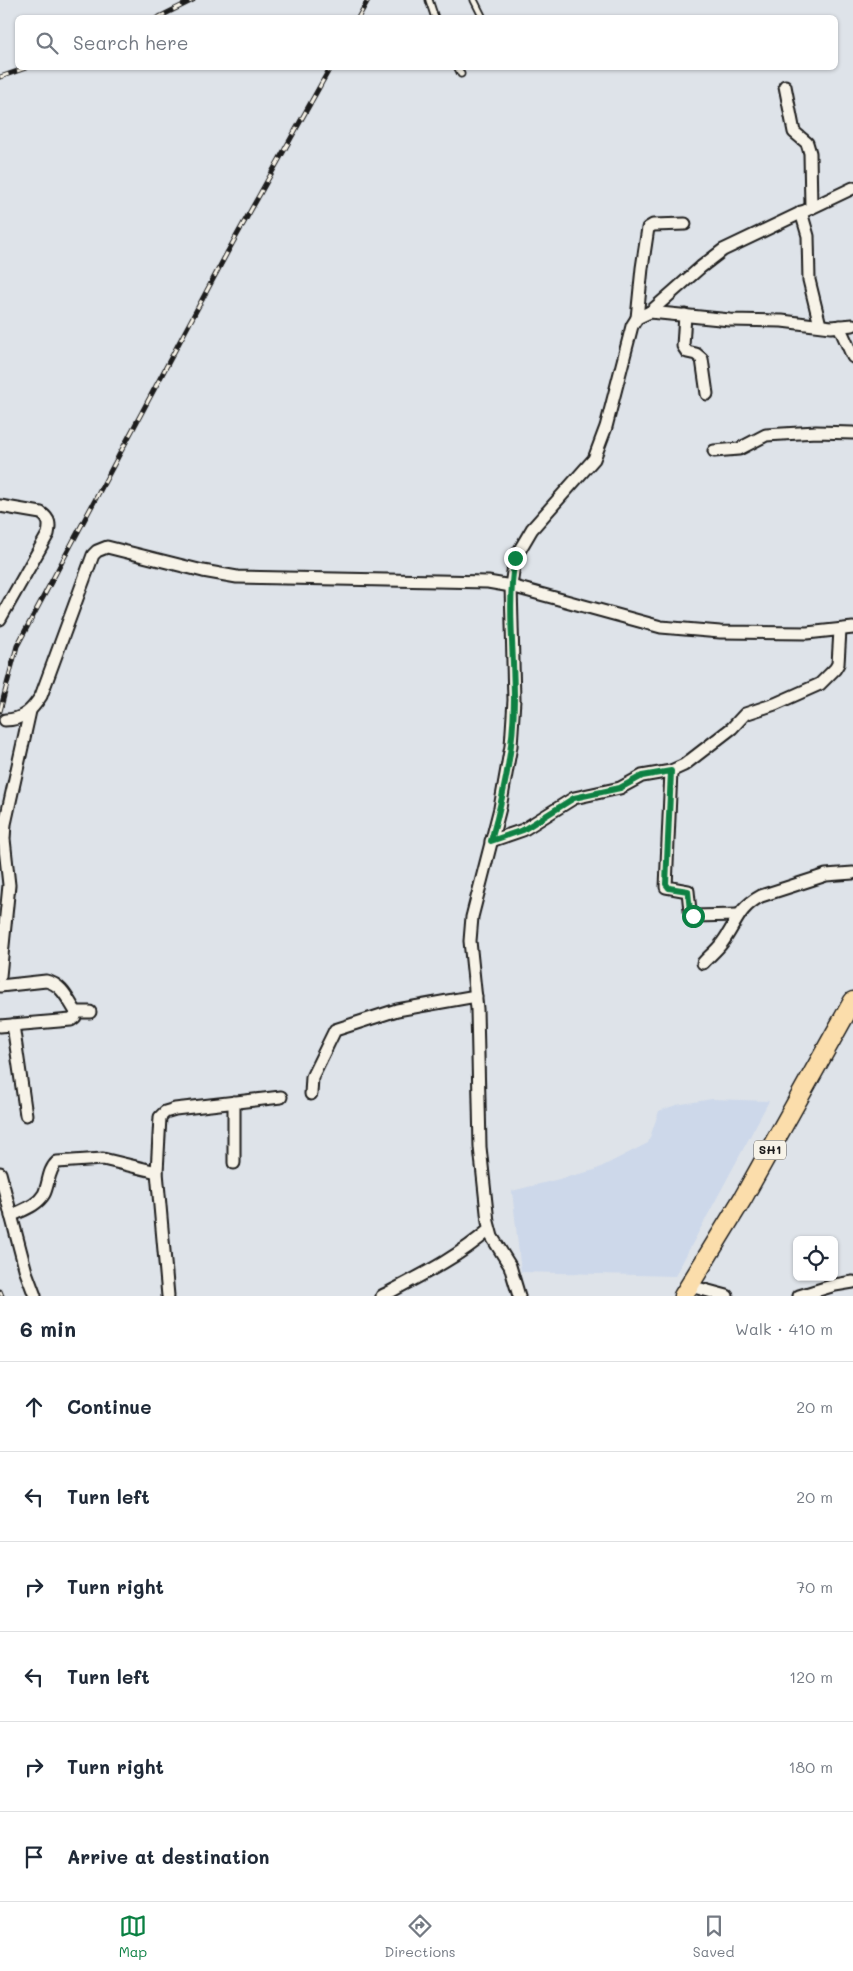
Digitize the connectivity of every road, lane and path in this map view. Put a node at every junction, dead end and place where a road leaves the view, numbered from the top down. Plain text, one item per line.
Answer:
1 (429, 0) edge
2 (474, 0) edge
3 (433, 15) edge
4 (482, 15) edge
5 (459, 70) edge
6 (461, 74) dead end
7 (785, 86) dead end
8 (853, 188) edge
9 (806, 210) junction
10 (684, 224) dead end
11 (650, 312) junction
12 (685, 315) junction
13 (637, 318) junction
14 (820, 325) junction
15 (853, 325) edge
16 (838, 326) junction
17 (853, 357) edge
18 (707, 394) dead end
19 (853, 433) edge
20 (714, 451) dead end
21 (0, 506) edge
22 (512, 586) junction
23 (0, 619) edge
24 (853, 628) edge
25 (840, 630) junction
26 (30, 711) junction
27 (5, 720) dead end
28 (671, 771) junction
29 (491, 841) junction
30 (853, 873) edge
31 (738, 915) junction
32 (702, 962) dead end
33 (0, 976) edge
34 (0, 986) edge
35 (476, 996) junction
36 (853, 1000) edge
37 (76, 1012) junction
38 (90, 1012) dead end
39 (13, 1025) junction
40 (0, 1026) edge
41 (311, 1094) dead end
42 (281, 1097) dead end
43 (234, 1102) junction
44 (26, 1115) dead end
45 (234, 1163) dead end
46 (157, 1172) junction
47 (0, 1173) edge
48 (11, 1216) junction
49 (490, 1230) junction
50 (853, 1282) edge
51 (686, 1291) edge
52 (35, 1296) edge
53 (168, 1296) edge
54 (382, 1296) edge
55 (519, 1296) edge
56 (727, 1296) edge
57 (799, 1296) edge

1 - 3 lane
2 - 4 lane
5 - 6 lane
7 - 9 street
8 - 9 street
9 - 11 street
9 - 14 street
10 - 13 street
11 - 12 street
11 - 13 street
12 - 14 street
12 - 18 street
13 - 22 street
14 - 16 street
15 - 16 street
16 - 17 street
19 - 20 street
21 - 23 street
22 - 25 street
22 - 26 street
22 - 29 street
24 - 25 street
25 - 28 street
26 - 27 street
26 - 33 street
28 - 29 street
28 - 31 street
29 - 35 street
30 - 31 street
31 - 32 street
34 - 37 street
35 - 41 street
35 - 49 street
36 - 51 main road, SH1
37 - 38 street
37 - 39 street
39 - 40 street
39 - 44 street
42 - 43 street
43 - 45 street
43 - 46 street
46 - 48 street
46 - 53 street
47 - 48 street
48 - 52 street
49 - 54 street
49 - 55 street
50 - 57 street
51 - 56 street

